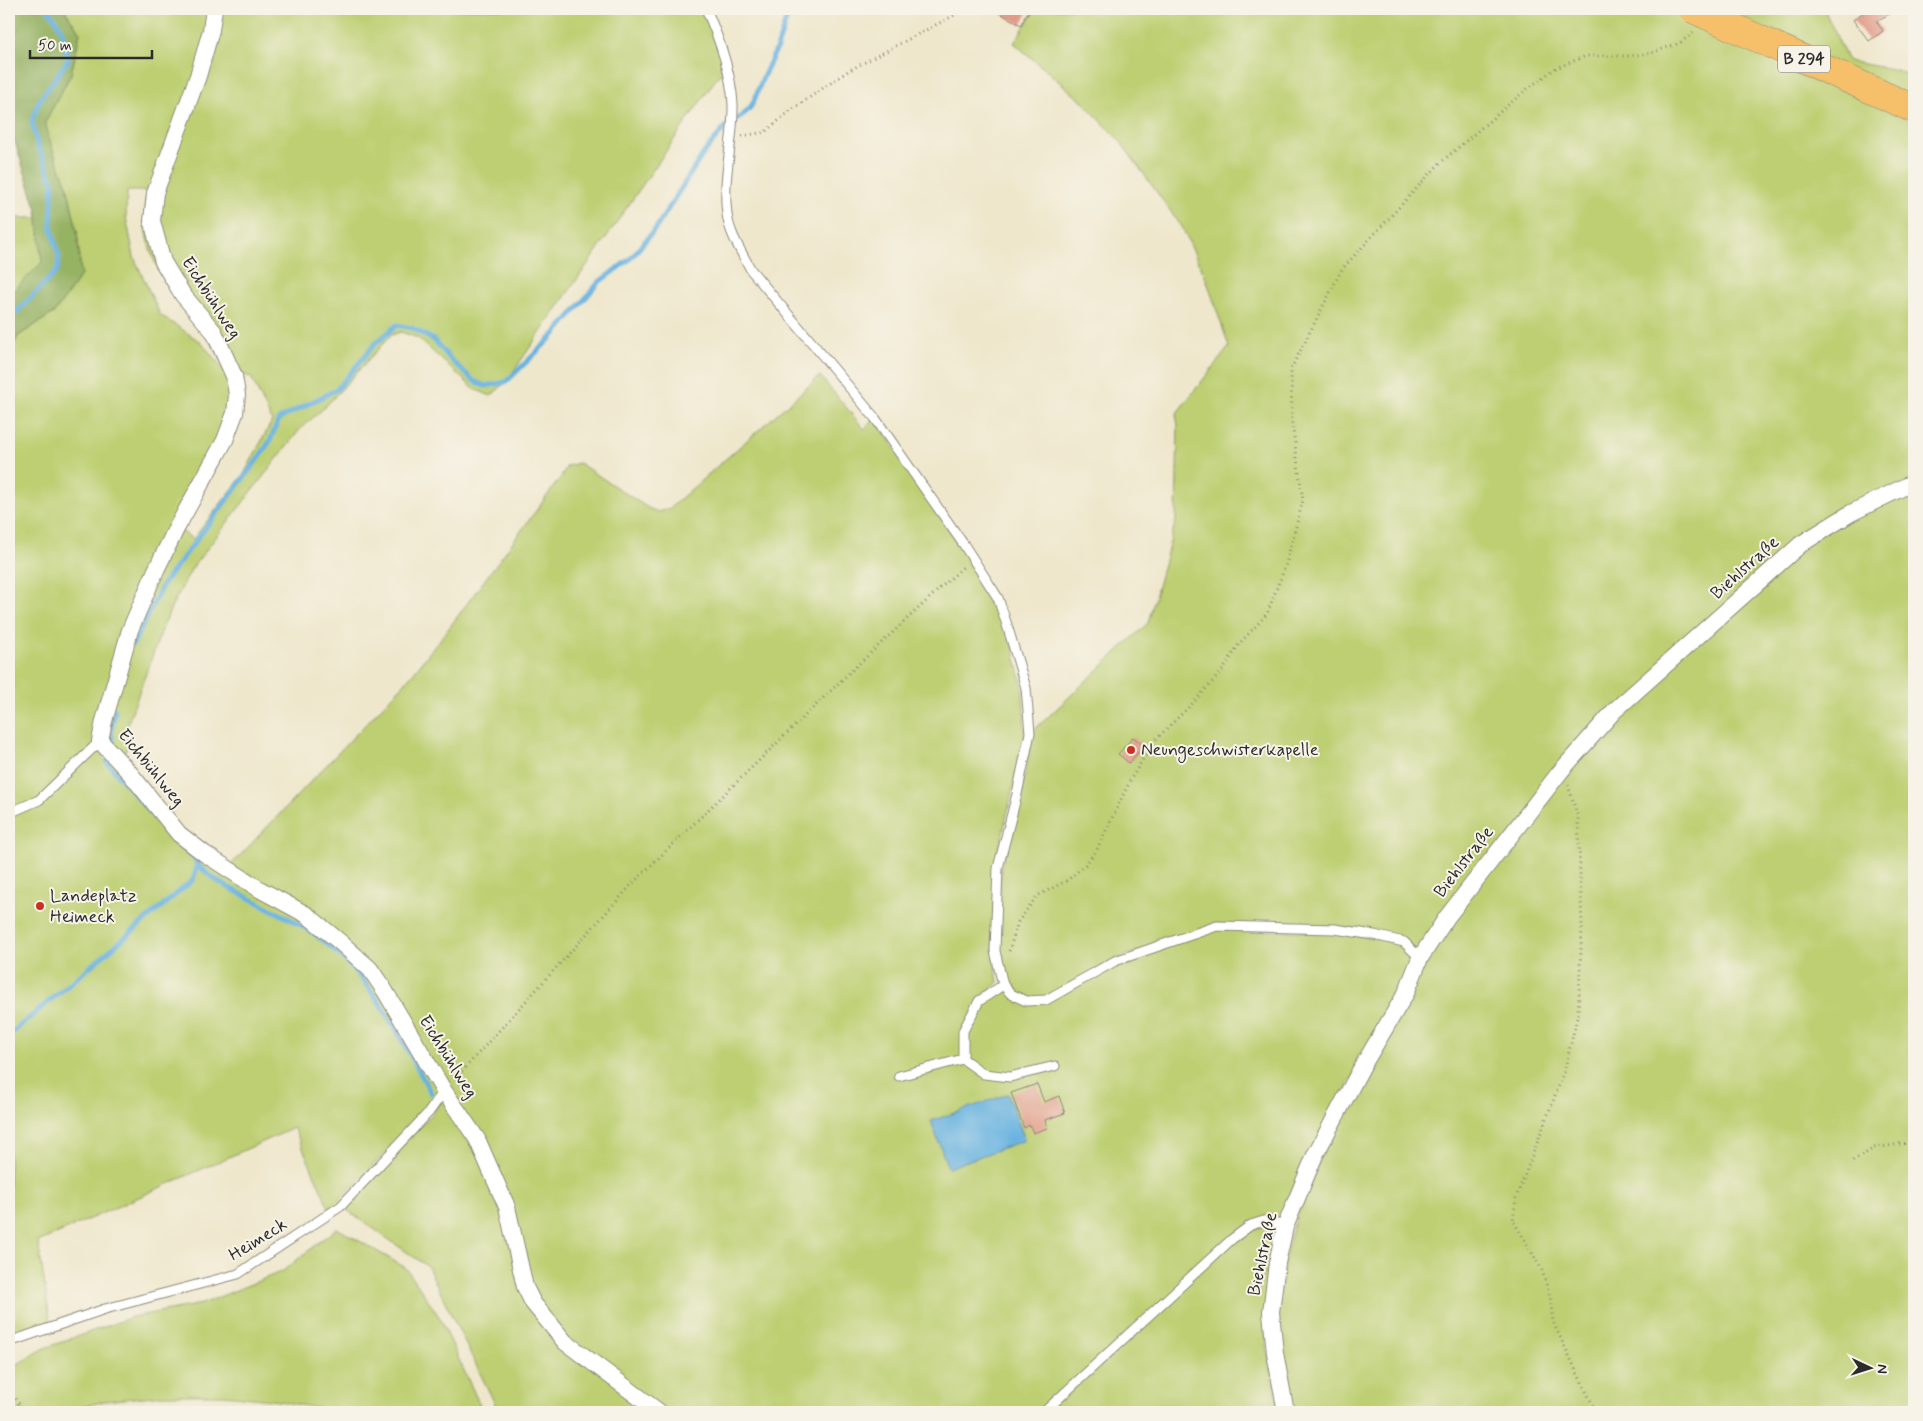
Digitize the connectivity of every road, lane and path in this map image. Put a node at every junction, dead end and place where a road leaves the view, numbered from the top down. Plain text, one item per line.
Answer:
1 (214, 9) edge
2 (706, 9) edge
3 (966, 9) edge
4 (1694, 20) edge
5 (1914, 109) edge
6 (732, 137) junction
7 (1914, 482) edge
8 (972, 559) junction
9 (100, 741) junction
10 (1560, 772) junction
11 (9, 813) edge
12 (1010, 957) dead end
13 (1420, 958) junction
14 (1003, 985) junction
15 (963, 1059) junction
16 (1055, 1066) dead end
17 (899, 1076) dead end
18 (444, 1091) junction
19 (1914, 1142) edge
20 (1853, 1161) dead end
21 (1285, 1227) junction
22 (9, 1342) edge
23 (9, 1391) edge
24 (25, 1412) edge
25 (659, 1412) edge
26 (1044, 1412) edge
27 (1286, 1412) edge
28 (1596, 1412) edge

1 - 9 street, Eichbühlweg
2 - 6 lane
3 - 6 path
4 - 5 highway, B 294, bridge
4 - 12 path
6 - 8 lane
7 - 10 street, Biehlstraße
8 - 14 lane
8 - 18 path
9 - 11 lane
9 - 18 street, Eichbühlweg
10 - 13 street, Biehlstraße
10 - 28 path
13 - 14 lane
13 - 21 street, Biehlstraße
14 - 15 lane
15 - 16 lane
15 - 17 lane
18 - 22 lane, Heimeck
18 - 25 street, Eichbühlweg
19 - 20 path
21 - 26 lane
21 - 27 street, Biehlstraße
23 - 24 path

